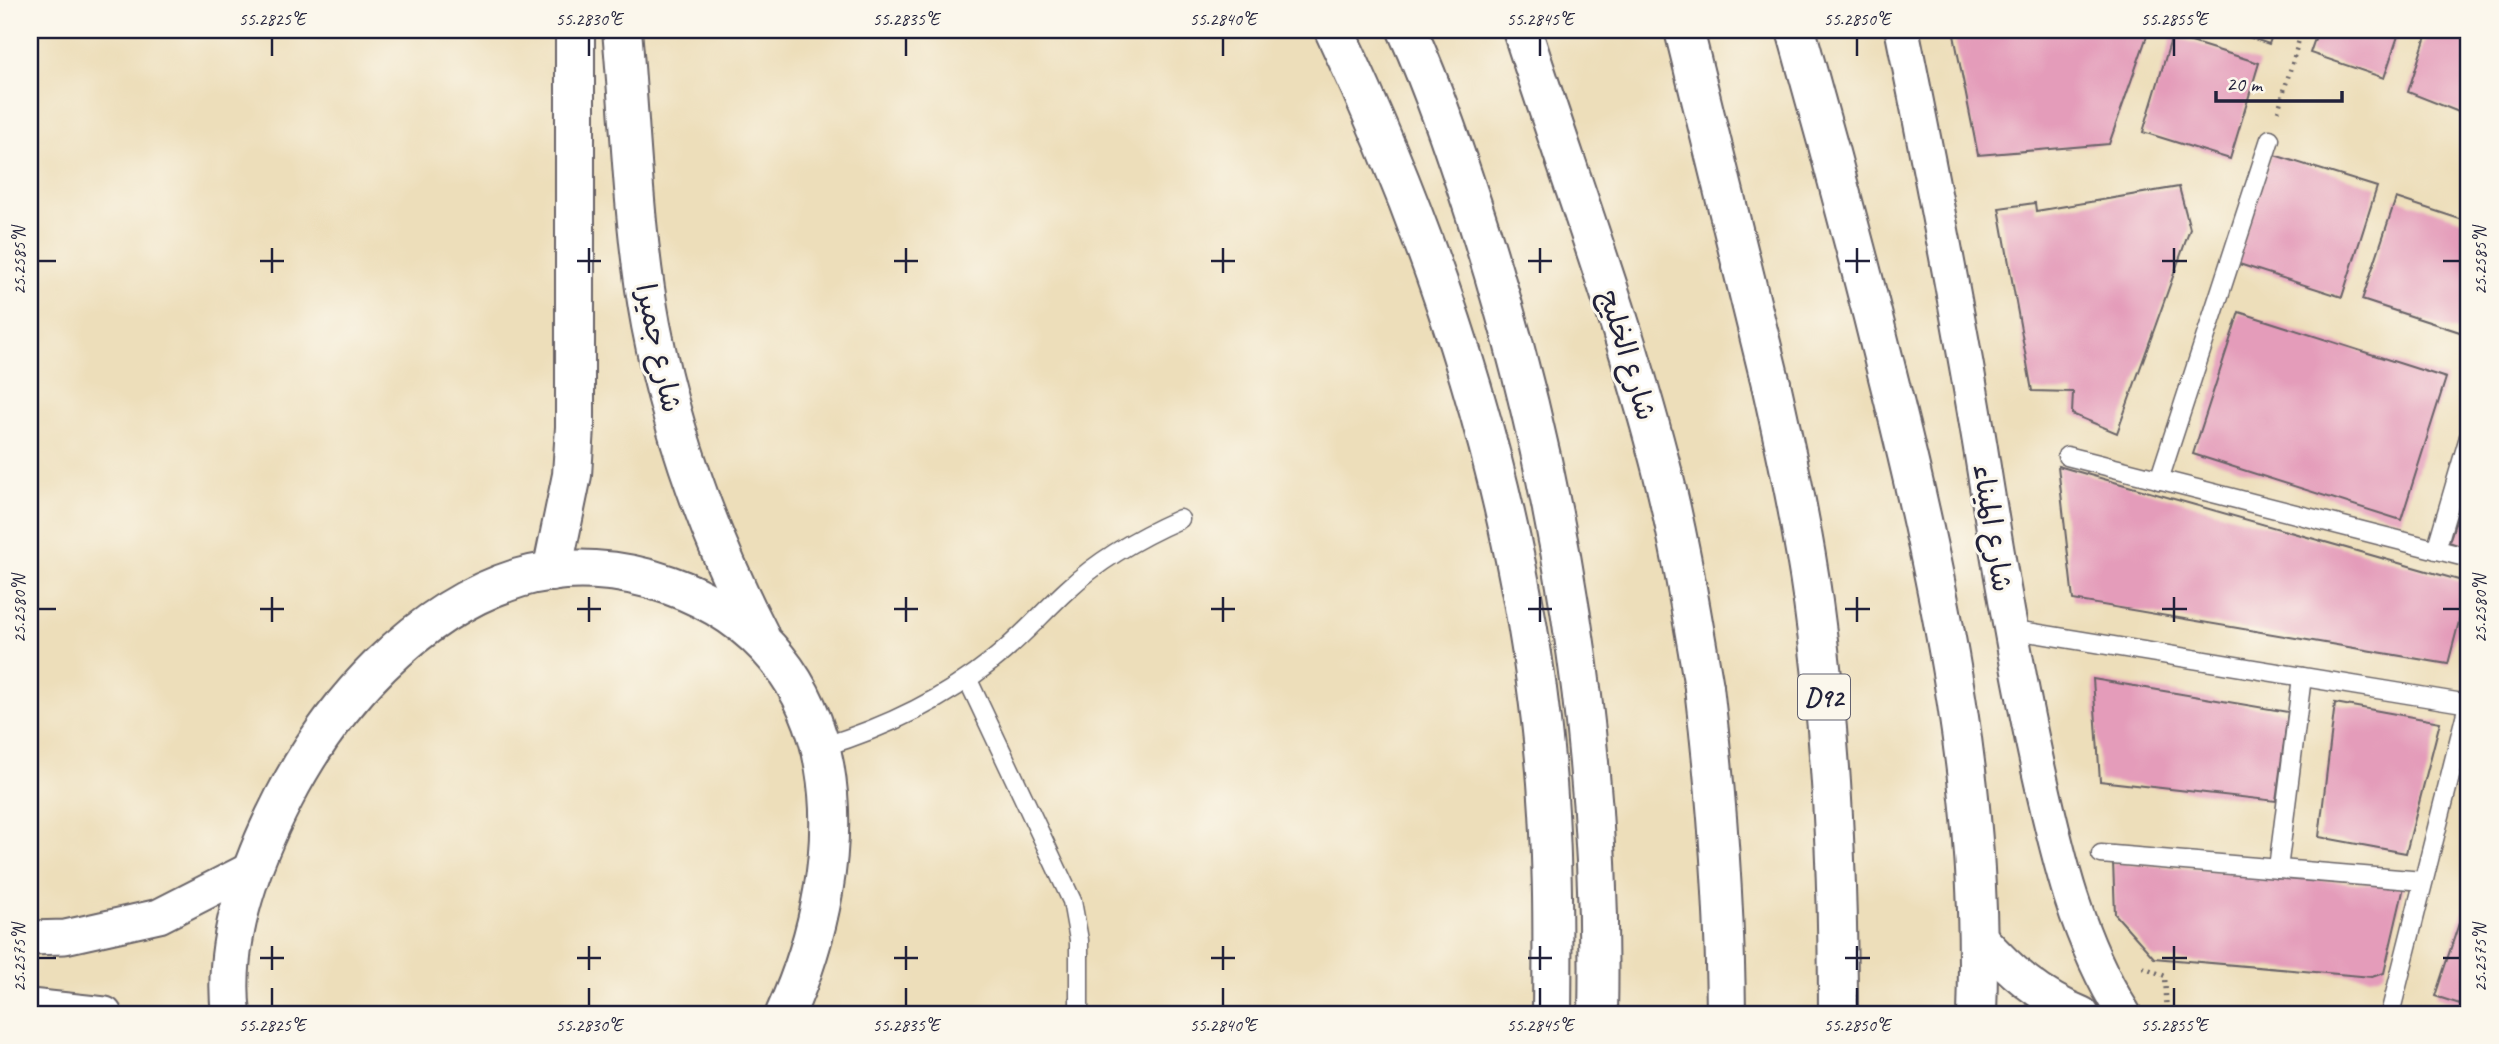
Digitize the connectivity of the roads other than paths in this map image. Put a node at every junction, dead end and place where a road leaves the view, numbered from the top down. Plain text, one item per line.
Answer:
1 (575, 30) edge
2 (622, 30) edge
3 (1334, 30) edge
4 (1407, 30) edge
5 (1522, 30) edge
6 (1684, 30) edge
7 (1796, 30) edge
8 (1902, 30) edge
9 (2270, 139) road end
10 (2469, 438) edge
11 (2067, 456) dead end
12 (2159, 480) junction
13 (1180, 519) dead end
14 (2436, 550) junction
15 (2469, 558) edge
16 (552, 572) junction
17 (2010, 629) junction
18 (767, 648) junction
19 (2302, 677) junction
20 (968, 680) junction
21 (2469, 703) edge
22 (822, 747) junction
23 (2101, 854) dead end
24 (255, 867) junction
25 (2278, 869) junction
26 (2424, 881) junction
27 (1980, 937) junction
28 (30, 938) edge
29 (30, 1006) edge
30 (105, 1014) edge
31 (231, 1014) edge
32 (785, 1014) edge
33 (1079, 1014) edge
34 (1552, 1014) edge
35 (1598, 1014) edge
36 (1726, 1014) edge
37 (1838, 1014) edge
38 (1977, 1014) edge
39 (2082, 1014) edge
40 (2124, 1014) edge
41 (2390, 1014) edge

1 - 16 main road
2 - 18 main road, شارع جميرا
3 - 34 main road
4 - 35 main road
5 - 36 main road, شارع الخليج
6 - 37 main road, D92
7 - 27 main road
8 - 17 street, شارع الميناء
9 - 12 lane
10 - 14 lane
11 - 12 lane
12 - 14 lane
13 - 20 lane
14 - 15 lane
16 - 18 main road
16 - 24 main road
17 - 19 lane
17 - 40 street, شارع الميناء
18 - 22 main road
19 - 21 lane
19 - 25 lane
20 - 22 lane
20 - 33 lane
21 - 26 lane
22 - 32 main road
23 - 25 lane
24 - 28 street
24 - 31 main road
25 - 26 lane
26 - 41 lane
27 - 38 main road
27 - 39 street
29 - 30 street

